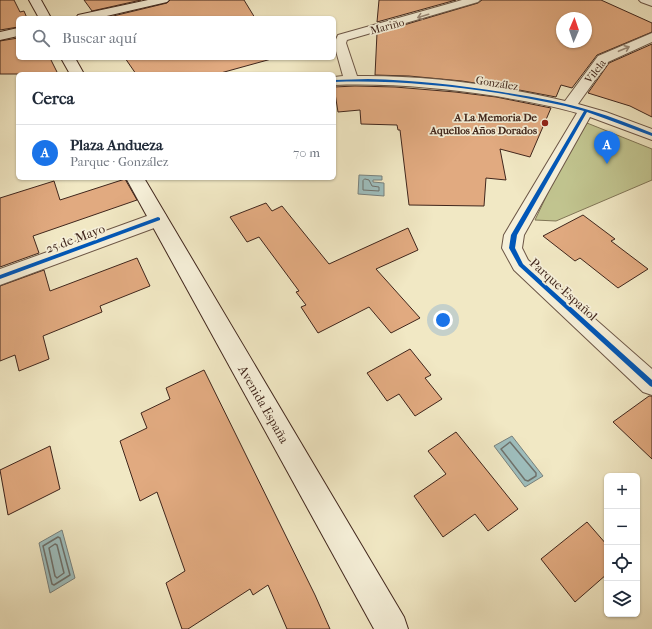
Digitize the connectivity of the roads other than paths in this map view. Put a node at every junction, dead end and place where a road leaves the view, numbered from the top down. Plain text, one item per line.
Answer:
1 (35, 0) edge
2 (163, 0) edge
3 (474, 0) edge
4 (645, 0) edge
5 (652, 3) edge
6 (44, 16) edge
7 (91, 16) edge
8 (16, 32) edge
9 (0, 36) edge
10 (652, 38) edge
11 (69, 60) edge
12 (76, 72) edge
13 (351, 80) junction
14 (336, 81) edge
15 (578, 108) junction
16 (652, 135) edge
17 (136, 180) edge
18 (158, 219) junction
19 (0, 277) edge
20 (652, 384) edge
21 (392, 629) edge

1 - 6 street
2 - 7 street
3 -> 13 street, Mariño
4 - 5 street
8 - 9 street
15 -> 10 street, Vilela
11 - 12 street
13 - 14 street, González
13 - 15 street, González
15 - 16 street, González
15 - 20 street, Parque Español
17 - 18 street, Avenida España
18 - 19 street, 25 de Mayo
18 - 21 street, Avenida España

